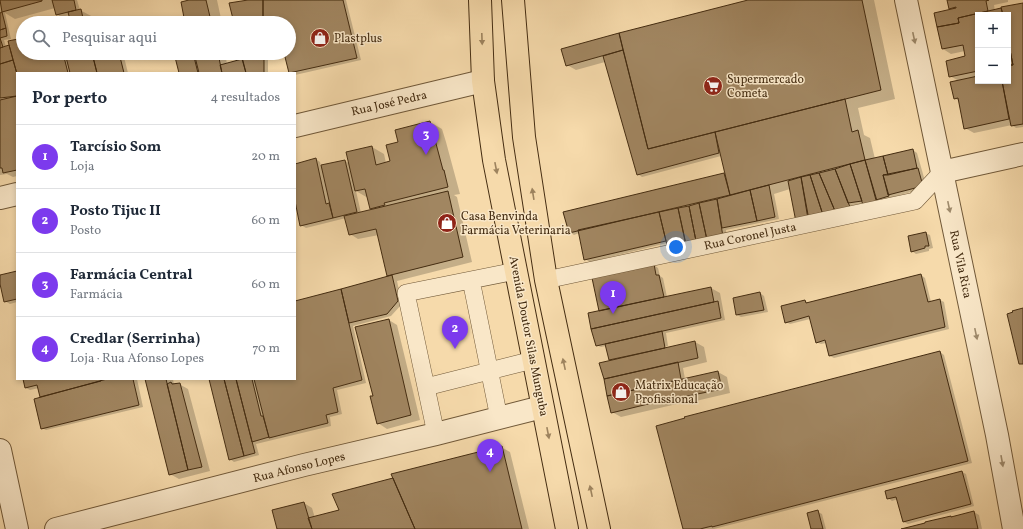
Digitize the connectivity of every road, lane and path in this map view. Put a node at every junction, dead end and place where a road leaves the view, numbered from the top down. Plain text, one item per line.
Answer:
1 (480, 0) edge
2 (513, 0) edge
3 (906, 0) edge
4 (483, 80) junction
5 (296, 126) edge
6 (1023, 154) edge
7 (942, 172) junction
8 (16, 194) edge
9 (0, 198) edge
10 (516, 271) junction
11 (471, 280) junction
12 (546, 280) junction
13 (533, 360) junction
14 (489, 372) junction
15 (426, 386) junction
16 (542, 407) junction
17 (499, 418) junction
18 (436, 434) junction
19 (0, 450) edge
20 (17, 529) edge
21 (56, 529) edge
22 (567, 529) edge
23 (599, 529) edge
24 (1014, 529) edge

1 -> 4 main road, Avenida Doutor Silas Munguba
12 -> 2 main road
3 -> 7 street, Rua Vila Rica
4 - 5 street, Rua José Pedra
4 -> 10 main road, Avenida Doutor Silas Munguba
6 - 7 street
7 - 12 lane, Rua Coronel Justa
7 -> 24 street, Rua Vila Rica
8 - 9 street
10 - 11 lane
10 - 13 main road, Avenida Doutor Silas Munguba
11 - 14 lane
11 - 15 lane
23 -> 12 main road
13 - 14 lane
13 - 16 main road, Avenida Doutor Silas Munguba
14 - 15 lane
14 - 17 lane
15 - 18 lane
16 - 17 street, Rua Afonso Lopes
16 -> 22 main road, Avenida Doutor Silas Munguba
17 - 18 street, Rua Afonso Lopes
18 - 21 street, Rua Afonso Lopes
19 - 20 street

